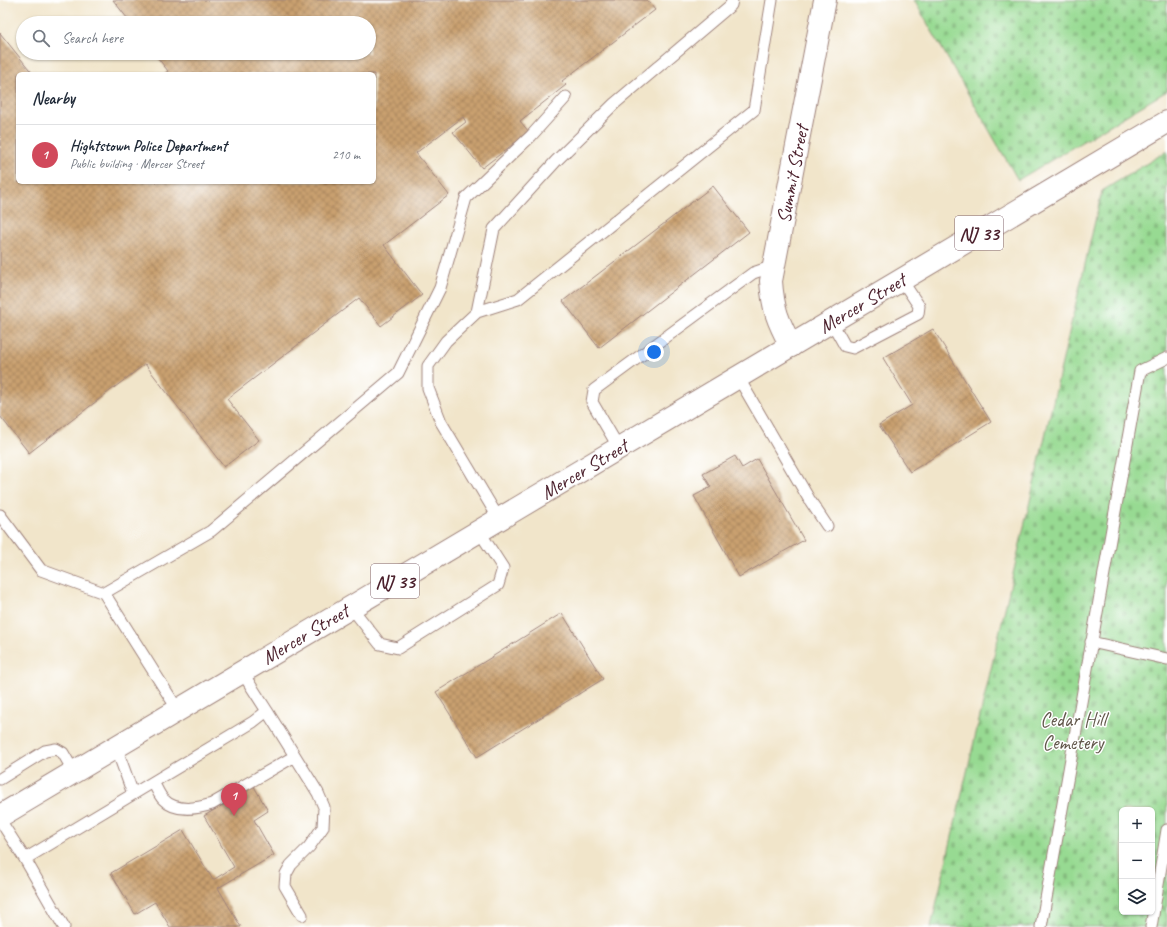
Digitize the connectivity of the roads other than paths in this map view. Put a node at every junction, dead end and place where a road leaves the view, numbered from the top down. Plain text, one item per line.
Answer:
1 (732, 0) edge
2 (772, 0) edge
3 (825, 0) edge
4 (566, 97) dead end
5 (1167, 122) edge
6 (774, 266) junction
7 (901, 279) junction
8 (477, 312) junction
9 (832, 321) junction
10 (791, 346) junction
11 (1167, 358) edge
12 (738, 377) junction
13 (618, 448) junction
14 (0, 515) edge
15 (499, 519) junction
16 (827, 526) dead end
17 (479, 531) junction
18 (104, 593) junction
19 (351, 607) junction
20 (1092, 642) junction
21 (1167, 659) edge
22 (242, 672) junction
23 (178, 710) junction
24 (267, 711) junction
25 (116, 747) junction
26 (295, 756) junction
27 (74, 772) junction
28 (0, 779) edge
29 (153, 782) junction
30 (133, 794) junction
31 (0, 816) edge
32 (0, 820) edge
33 (1167, 833) edge
34 (25, 859) junction
35 (302, 915) dead end
36 (64, 927) edge
37 (1041, 927) edge
38 (1151, 927) edge

1 - 8 lane
2 - 8 lane
3 - 6 main road, Summit Street
4 - 18 lane
5 - 7 main road, Mercer Street / NJ 33
6 - 10 main road, Summit Street
6 - 13 lane
7 - 9 main road, Mercer Street / NJ 33
7 - 9 lane
8 - 15 lane
9 - 10 main road, Mercer Street / NJ 33
10 - 12 main road, Mercer Street / NJ 33
11 - 20 lane
12 - 13 main road, Mercer Street / NJ 33
12 - 16 lane
13 - 15 main road, Mercer Street / NJ 33
14 - 18 lane
15 - 17 main road, Mercer Street / NJ 33
17 - 19 main road, Mercer Street / NJ 33
17 - 19 lane
18 - 23 lane
19 - 22 main road, Mercer Street / NJ 33
20 - 21 lane
20 - 37 lane
22 - 23 main road, Mercer Street / NJ 33
22 - 24 lane
23 - 25 main road, Mercer Street / NJ 33
24 - 26 lane
24 - 29 lane
25 - 27 main road, Mercer Street / NJ 33
25 - 30 lane
26 - 29 lane
26 - 35 lane
27 - 28 lane
27 - 31 main road, Mercer Street / NJ 33
29 - 30 lane
30 - 34 lane
32 - 34 lane
33 - 38 lane
34 - 36 lane

